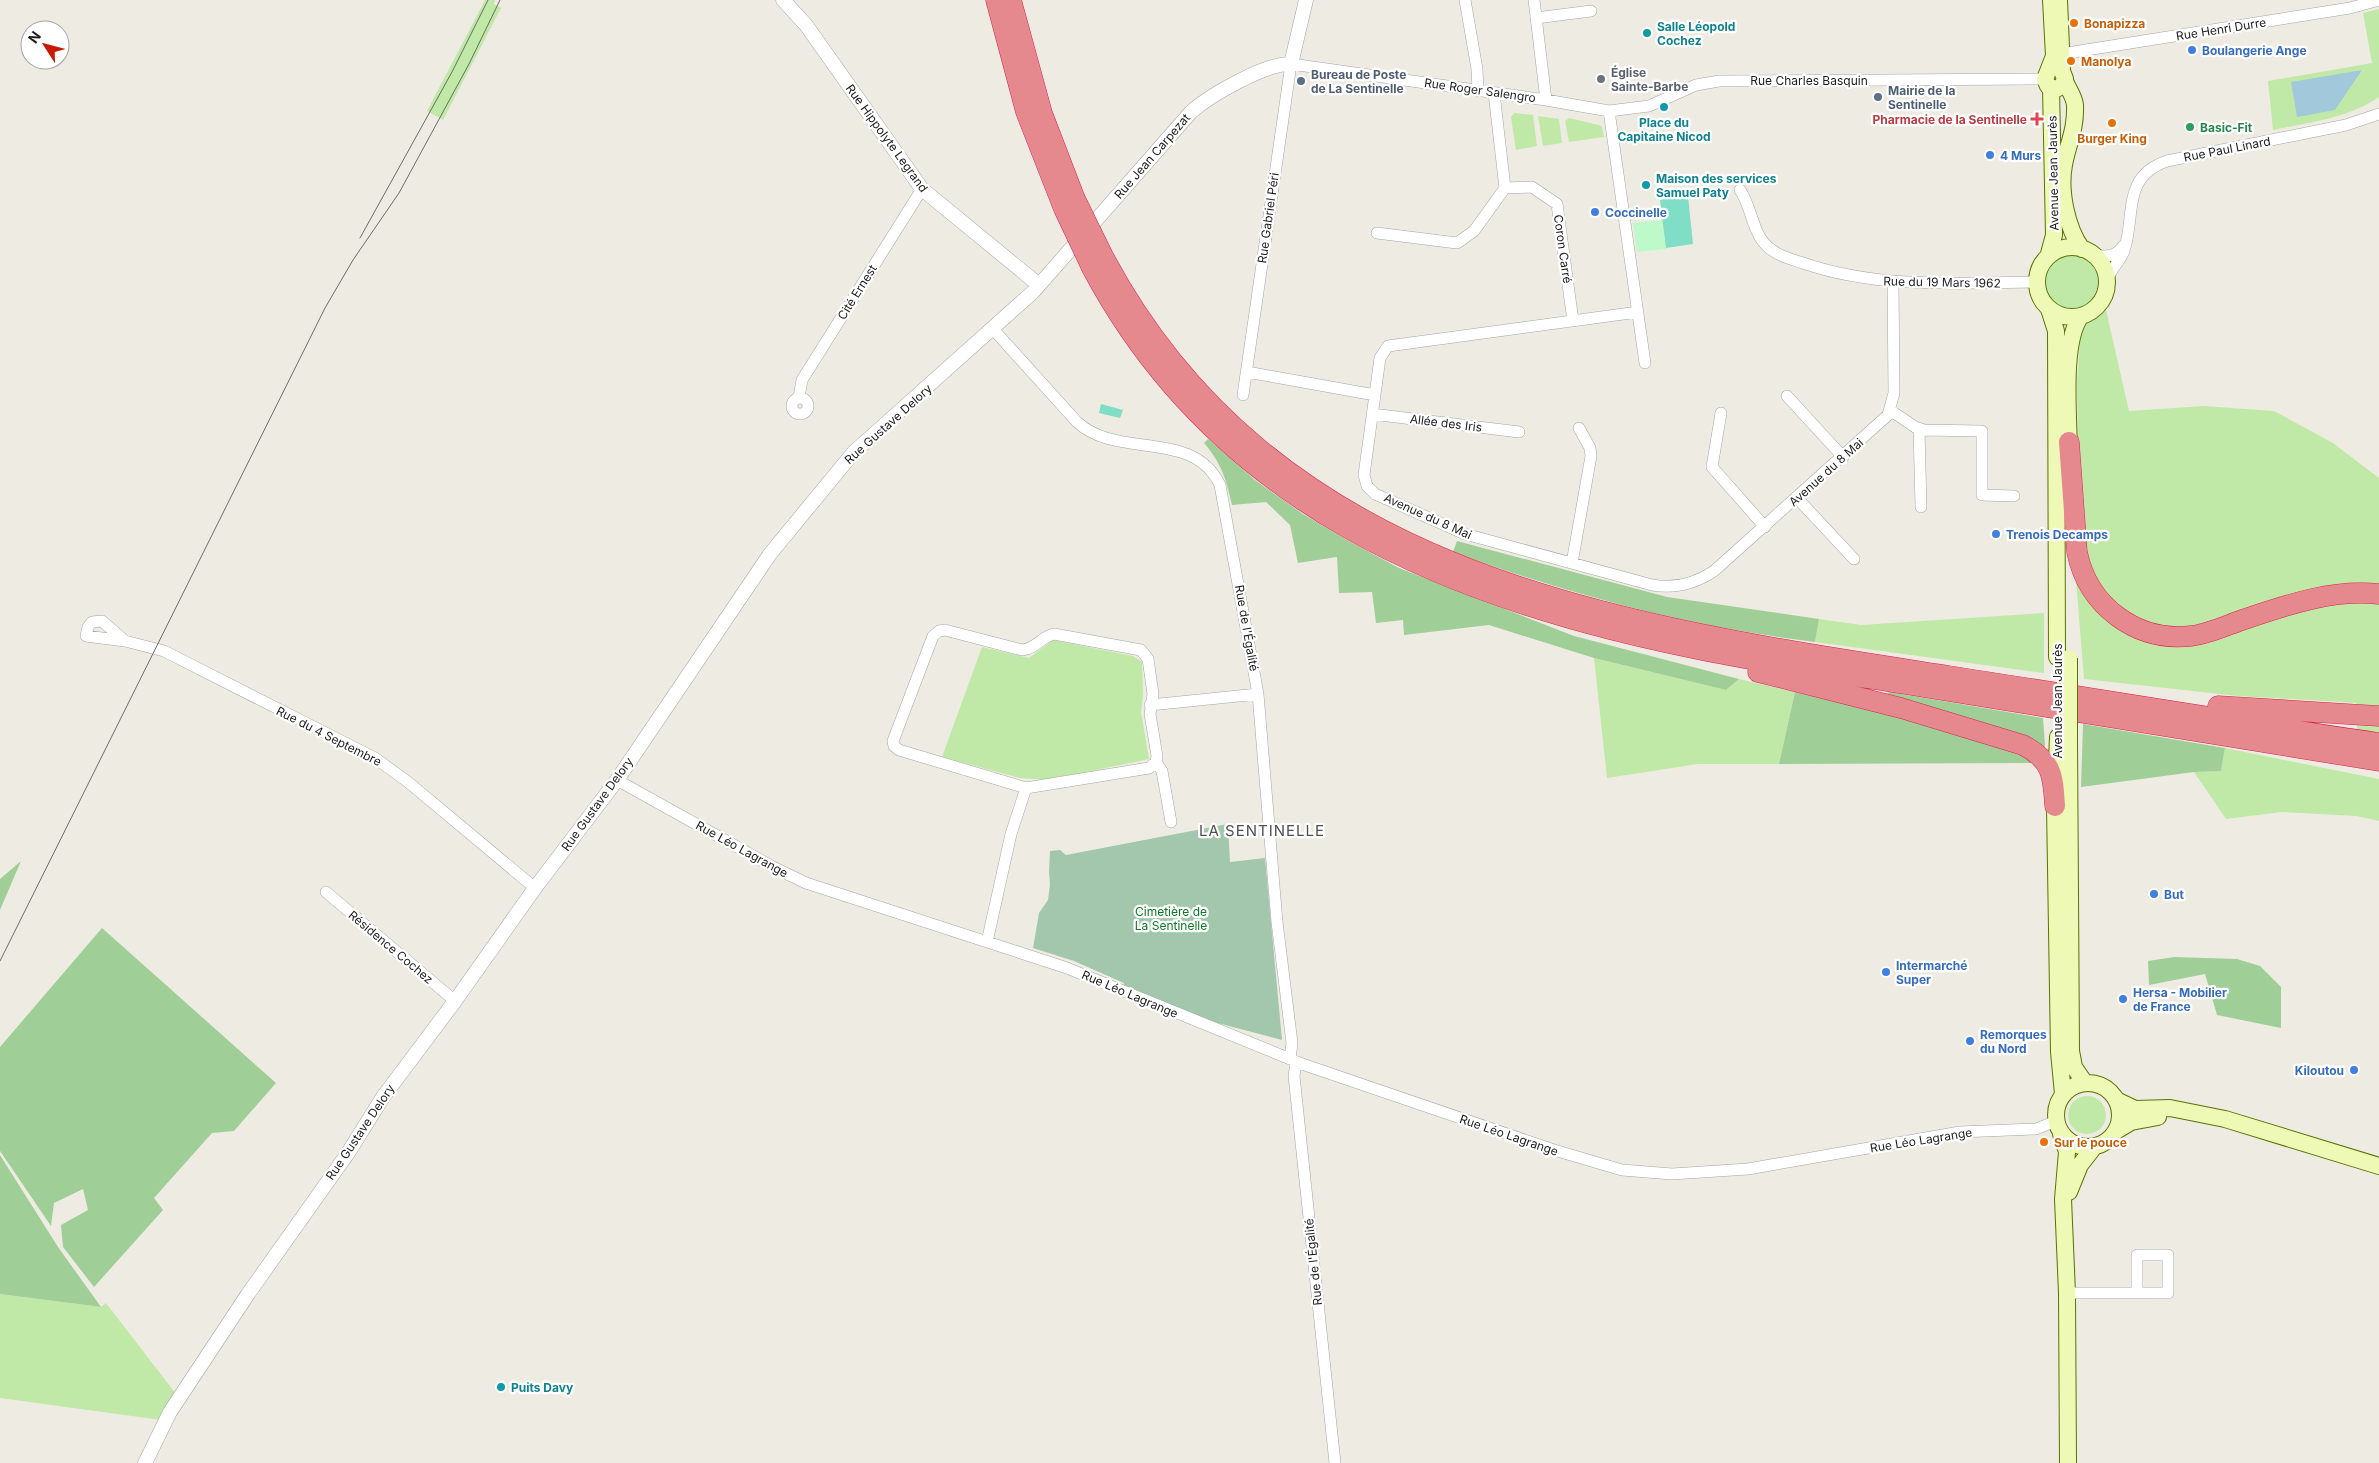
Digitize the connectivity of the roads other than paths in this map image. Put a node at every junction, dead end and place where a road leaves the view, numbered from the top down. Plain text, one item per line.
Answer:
1 (783, 0) edge
2 (996, 0) edge
3 (1012, 0) edge
4 (1306, 0) edge
5 (1465, 0) edge
6 (1534, 0) edge
7 (2051, 0) edge
8 (2059, 0) edge
9 (2379, 0) edge
10 (1591, 11) dead end
11 (1536, 18) junction
12 (2061, 54) junction
13 (1291, 64) junction
14 (2055, 78) junction
15 (1478, 90) junction
16 (1494, 93) junction
17 (1546, 100) junction
18 (1609, 111) junction
19 (2379, 114) edge
20 (922, 188) junction
21 (1505, 188) junction
22 (1740, 190) dead end
23 (1069, 204) junction
24 (1377, 233) dead end
25 (2126, 239) junction
26 (2088, 252) junction
27 (2048, 257) junction
28 (1098, 262) junction
29 (2107, 281) junction
30 (1893, 282) junction
31 (2037, 282) junction
32 (1039, 285) junction
33 (2050, 309) junction
34 (1638, 312) junction
35 (2081, 316) junction
36 (1573, 321) junction
37 (993, 329) junction
38 (1645, 363) dead end
39 (1247, 372) junction
40 (1243, 395) dead end
41 (1375, 395) junction
42 (1787, 396) dead end
43 (799, 397) dead end
44 (1890, 410) junction
45 (1721, 413) dead end
46 (1372, 414) junction
47 (1579, 428) dead end
48 (1919, 429) junction
49 (1519, 432) dead end
50 (2069, 442) junction
51 (1843, 457) junction
52 (2014, 496) dead end
53 (1797, 498) junction
54 (1921, 507) dead end
55 (1765, 527) junction
56 (1854, 559) dead end
57 (1572, 563) junction
58 (2379, 594) edge
59 (1644, 638) junction
60 (124, 641) dead end
61 (2063, 657) junction
62 (1258, 694) junction
63 (2067, 694) junction
64 (1150, 705) junction
65 (2379, 716) edge
66 (2064, 738) junction
67 (2379, 743) edge
68 (2379, 761) edge
69 (1156, 762) junction
70 (617, 780) junction
71 (1026, 788) junction
72 (2055, 806) junction
73 (1171, 822) dead end
74 (535, 888) junction
75 (326, 892) dead end
76 (987, 942) junction
77 (455, 1001) junction
78 (1293, 1061) junction
79 (2085, 1083) junction
80 (2063, 1094) junction
81 (2116, 1100) junction
82 (2195, 1113) junction
83 (2059, 1128) junction
84 (2116, 1131) junction
85 (2273, 1132) junction
86 (2094, 1147) junction
87 (2379, 1157) edge
88 (2379, 1166) edge
89 (2066, 1269) junction
90 (2138, 1293) dead end
91 (2067, 1294) junction
92 (203, 1364) junction
93 (145, 1463) edge
94 (154, 1463) edge
95 (1335, 1463) edge
96 (2068, 1463) edge

1 - 20 street, Rue Hippolyte Legrand
2 - 23 highway
3 - 23 highway
4 - 13 street
5 - 15 street
6 - 11 street
7 - 14 main road, Avenue Jean Jaurès
8 - 12 main road, Avenue Jean Jaurès
9 - 12 street, Rue Henri Durre
10 - 11 street
11 - 17 street
12 - 14 main road, Avenue Jean Jaurès
13 - 15 street, Rue Roger Salengro
13 - 32 street, Rue Jean Carpezat
13 - 39 street, Rue Gabriel Péri
14 - 18 street, Rue Charles Basquin
14 - 26 main road, Avenue Jean Jaurès
14 - 27 main road, Avenue Jean Jaurès
15 - 16 street, Rue Roger Salengro
16 - 17 street, Rue Roger Salengro
16 - 21 street
17 - 18 street, Rue Roger Salengro
18 - 34 street
19 - 25 street, Rue Paul Linard
20 - 32 street, Rue Hippolyte Legrand
20 - 43 street, Cité Ernest
21 - 24 street
21 - 36 street, Coron Carré
22 - 30 street, Rue du 19 Mars 1962
23 - 28 highway, bridge
25 - 26 street
25 - 29 street, Rue Paul Linard
26 - 27 main road
26 - 29 main road
27 - 31 main road
28 - 59 highway
28 - 63 highway
29 - 35 main road
30 - 31 street, Rue du 19 Mars 1962
30 - 44 street
31 - 33 main road
32 - 37 street, Rue Gustave Delory
33 - 35 main road
33 - 61 main road, Avenue Jean Jaurès
34 - 36 street, Avenue du 8 Mai
34 - 38 street
35 - 50 main road, Avenue Jean Jaurès
36 - 41 street, Avenue du 8 Mai
37 - 62 street, Rue de l'Égalité
37 - 70 street, Rue Gustave Delory
39 - 40 street, Rue Gabriel Péri
39 - 41 street
41 - 46 street, Avenue du 8 Mai
42 - 51 street
44 - 48 street
44 - 51 street, Avenue du 8 Mai
45 - 55 street
46 - 49 street, Allée des Iris
46 - 57 street, Avenue du 8 Mai
47 - 57 street
48 - 52 street
48 - 54 street
50 - 58 highway
50 - 61 main road, Avenue Jean Jaurès
51 - 53 street, Avenue du 8 Mai
53 - 55 street, Avenue du 8 Mai
53 - 56 street
55 - 57 street, Avenue du 8 Mai
59 - 68 highway
59 - 72 highway
60 - 74 street, Rue du 4 Septembre
61 - 66 main road, Avenue Jean Jaurès, bridge
62 - 64 street
62 - 78 street, Rue de l'Égalité
63 - 65 highway
63 - 67 highway
64 - 69 street
64 - 71 street
66 - 72 main road, Avenue Jean Jaurès
66 - 79 main road, Avenue Jean Jaurès
69 - 71 street
69 - 73 street
70 - 74 street, Rue Gustave Delory
70 - 76 street, Rue Léo Lagrange
71 - 76 street
72 - 80 main road, Avenue Jean Jaurès
74 - 77 street, Rue Gustave Delory
75 - 77 street, Résidence Cochez
76 - 78 street, Rue Léo Lagrange
77 - 92 street, Rue Gustave Delory
78 - 83 street, Rue Léo Lagrange
78 - 95 street, Rue de l'Égalité
79 - 80 main road
79 - 81 main road
80 - 83 main road
81 - 82 main road
81 - 84 main road
82 - 84 main road
82 - 85 main road
83 - 86 main road
83 - 89 main road
84 - 86 main road
85 - 87 main road
85 - 88 main road
86 - 89 main road
89 - 91 main road
90 - 91 street
91 - 96 main road
92 - 93 street, Rue Gustave Delory
92 - 94 street, Rue Gustave Delory

